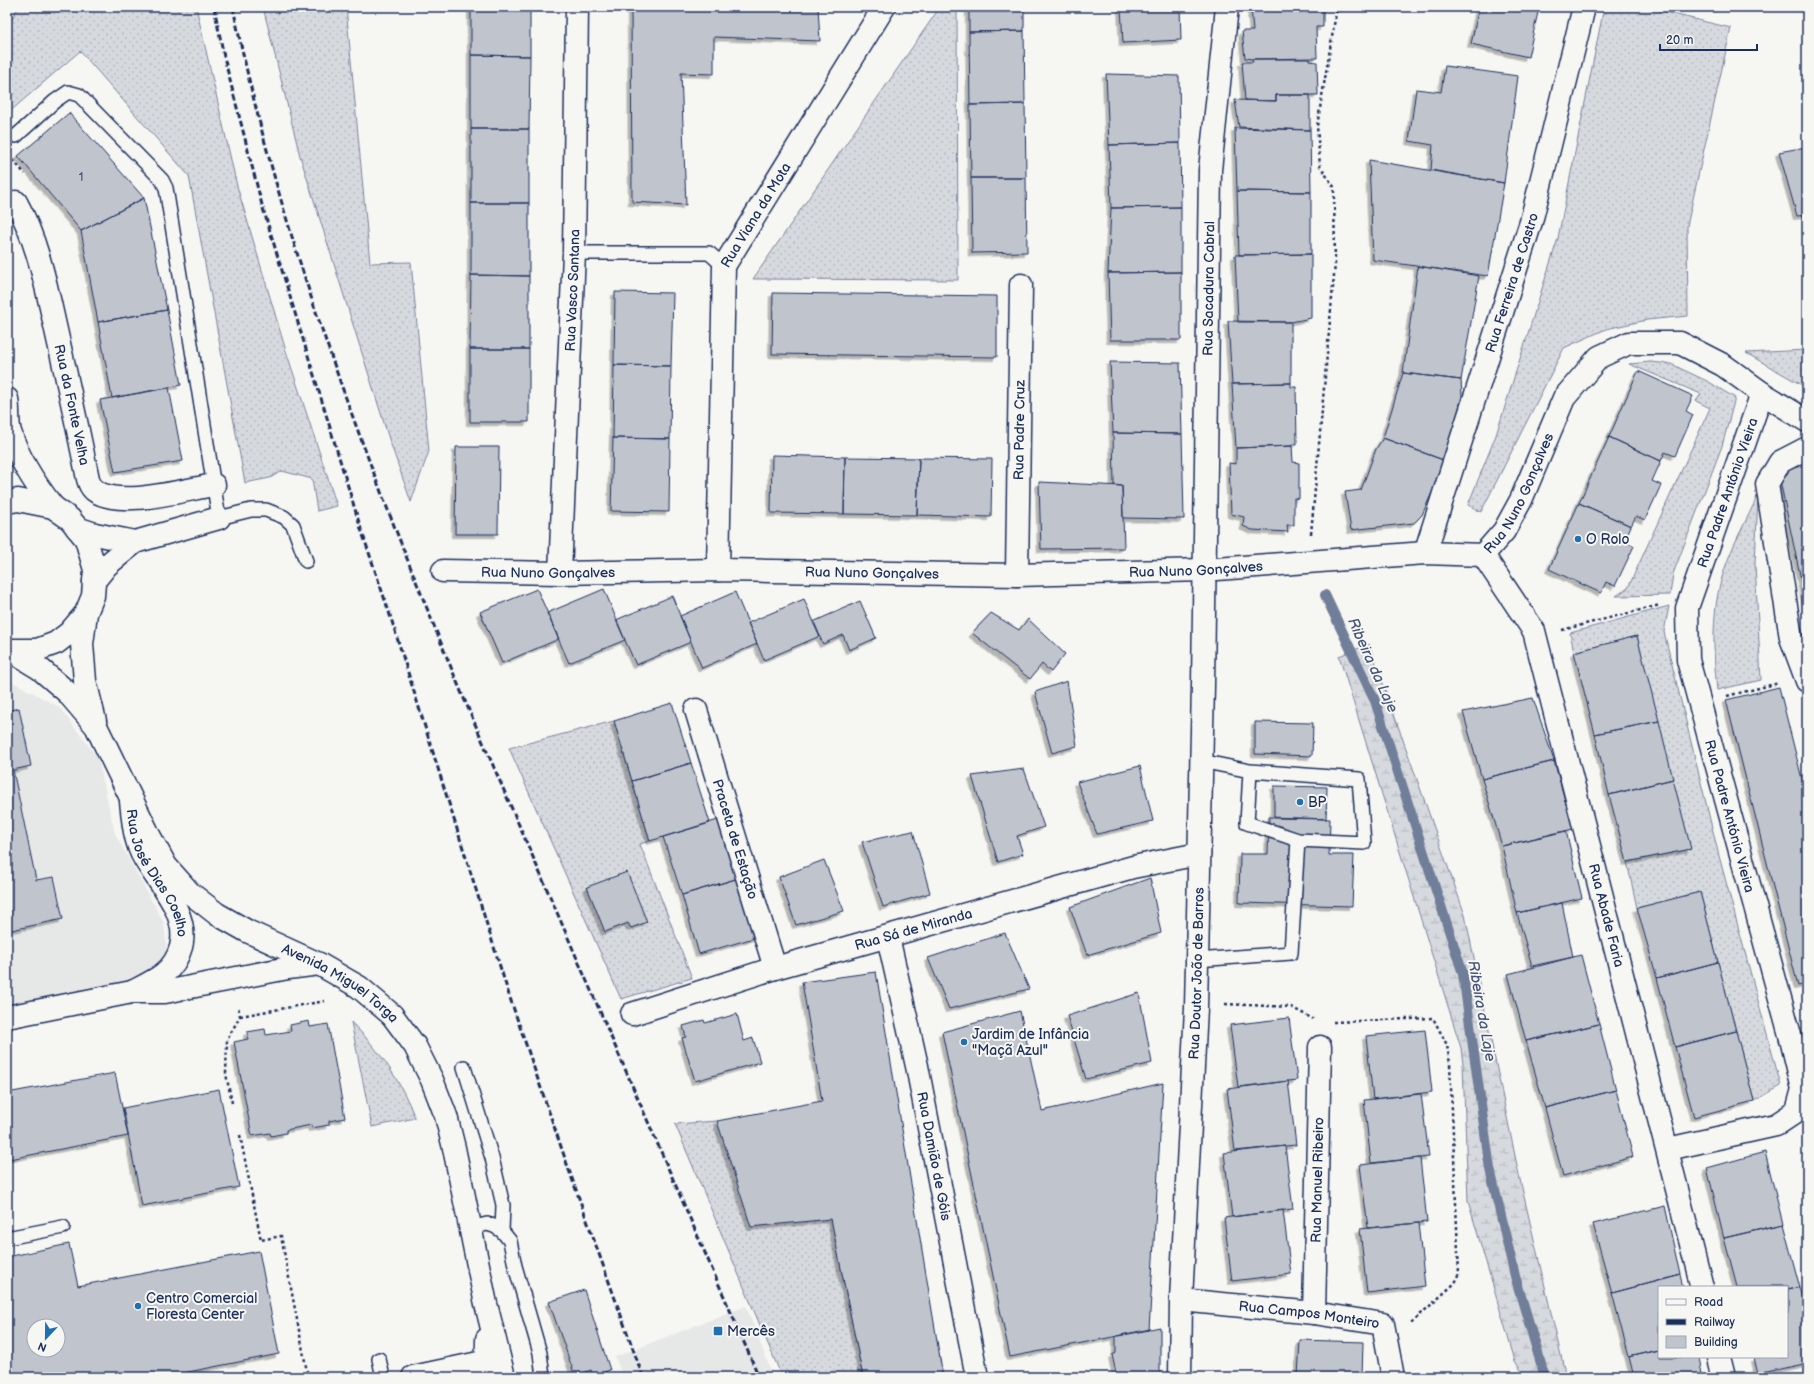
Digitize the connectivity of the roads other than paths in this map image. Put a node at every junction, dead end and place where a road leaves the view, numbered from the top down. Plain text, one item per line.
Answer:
1 (577, 7) edge
2 (884, 7) edge
3 (1227, 7) edge
4 (1584, 7) edge
5 (16, 136) dead end
6 (16, 202) dead end
7 (574, 253) junction
8 (724, 266) junction
9 (1021, 285) dead end
10 (1762, 393) junction
11 (7, 399) edge
12 (1807, 421) edge
13 (8, 436) edge
14 (1807, 448) edge
15 (214, 485) junction
16 (7, 502) edge
17 (53, 507) junction
18 (219, 518) junction
19 (77, 528) junction
20 (135, 542) junction
21 (1425, 553) junction
22 (1483, 555) junction
23 (306, 561) dead end
24 (718, 570) junction
25 (1204, 570) junction
26 (443, 571) dead end
27 (560, 573) junction
28 (1017, 575) junction
29 (94, 581) junction
30 (86, 613) junction
31 (9, 650) edge
32 (1806, 679) edge
33 (696, 710) dead end
34 (96, 726) junction
35 (1201, 761) junction
36 (1250, 771) junction
37 (131, 800) junction
38 (1298, 840) junction
39 (1199, 854) junction
40 (888, 937) junction
41 (1197, 960) junction
42 (319, 964) junction
43 (775, 968) junction
44 (132, 992) junction
45 (632, 1014) dead end
46 (7, 1017) edge
47 (1320, 1047) dead end
48 (464, 1067) dead end
49 (1668, 1149) junction
50 (63, 1227) dead end
51 (470, 1228) junction
52 (502, 1231) junction
53 (7, 1238) edge
54 (1702, 1286) edge
55 (1181, 1300) junction
56 (486, 1304) junction
57 (1314, 1313) junction
58 (1719, 1358) edge
59 (379, 1359) dead end
60 (487, 1369) edge
61 (383, 1377) edge
62 (413, 1377) edge
63 (504, 1377) edge
64 (543, 1377) edge
65 (977, 1377) edge
66 (1180, 1377) edge
67 (1393, 1377) edge
68 (1724, 1377) edge

1 - 7 street, Rua Vasco Santana
2 - 8 street, Rua Viana da Mota
3 - 25 street, Rua Sacadura Cabral
4 - 21 street, Rua Ferreira de Castro
5 - 15 lane
6 - 15 street, Rua da Fonte Velha
7 - 8 lane
7 - 27 street, Rua Vasco Santana
8 - 24 street, Rua Viana da Mota
9 - 28 street, Rua Padre Cruz
10 - 12 street, Rua Nuno Gonçalves
10 - 22 street, Rua Nuno Gonçalves
10 - 49 street, Rua Padre António Vieira
11 - 13 street
13 - 17 street
14 - 32 street
15 - 18 lane
16 - 17 street
17 - 19 street
18 - 20 street
18 - 23 lane
19 - 20 street
19 - 29 street
20 - 29 street
21 - 22 street, Rua Nuno Gonçalves
21 - 25 street, Rua Nuno Gonçalves
22 - 49 street, Rua Abade Faria
24 - 27 street, Rua Nuno Gonçalves
24 - 28 street, Rua Nuno Gonçalves
25 - 28 street, Rua Nuno Gonçalves
25 - 35 street, Rua Doutor João de Barros
26 - 27 street, Rua Nuno Gonçalves
29 - 30 street
30 - 31 street
30 - 34 street, Avenida Miguel Torga
31 - 34 street, Avenida Miguel Torga
33 - 43 street, Praceta de Estação
34 - 37 street, Avenida Miguel Torga
35 - 36 lane
35 - 39 street, Rua Doutor João de Barros
36 - 38 lane
36 - 38 lane
37 - 42 street, Avenida Miguel Torga
37 - 44 street, Rua José Dias Coelho
38 - 41 lane
39 - 40 street, Rua Sá de Miranda
39 - 41 street, Rua Doutor João de Barros
40 - 43 street, Rua Sá de Miranda
40 - 65 street, Rua Damião de Góis
41 - 55 street, Rua Doutor João de Barros
42 - 44 street, Rua José Dias Coelho
42 - 51 street, Avenida Miguel Torga
43 - 45 street, Rua Sá de Miranda
44 - 46 street, Rua José Dias Coelho
47 - 57 street, Rua Manuel Ribeiro
48 - 52 lane
49 - 54 street, Rua Abade Faria
50 - 53 lane
51 - 52 lane
51 - 56 street, Avenida Miguel Torga
52 - 64 lane
55 - 57 street, Rua Campos Monteiro
55 - 66 street, Rua Doutor João de Barros
56 - 60 street, Avenida Miguel Torga
56 - 63 street, Avenida Miguel Torga
57 - 67 street, Rua Campos Monteiro
58 - 68 street
59 - 61 lane
60 - 62 street

